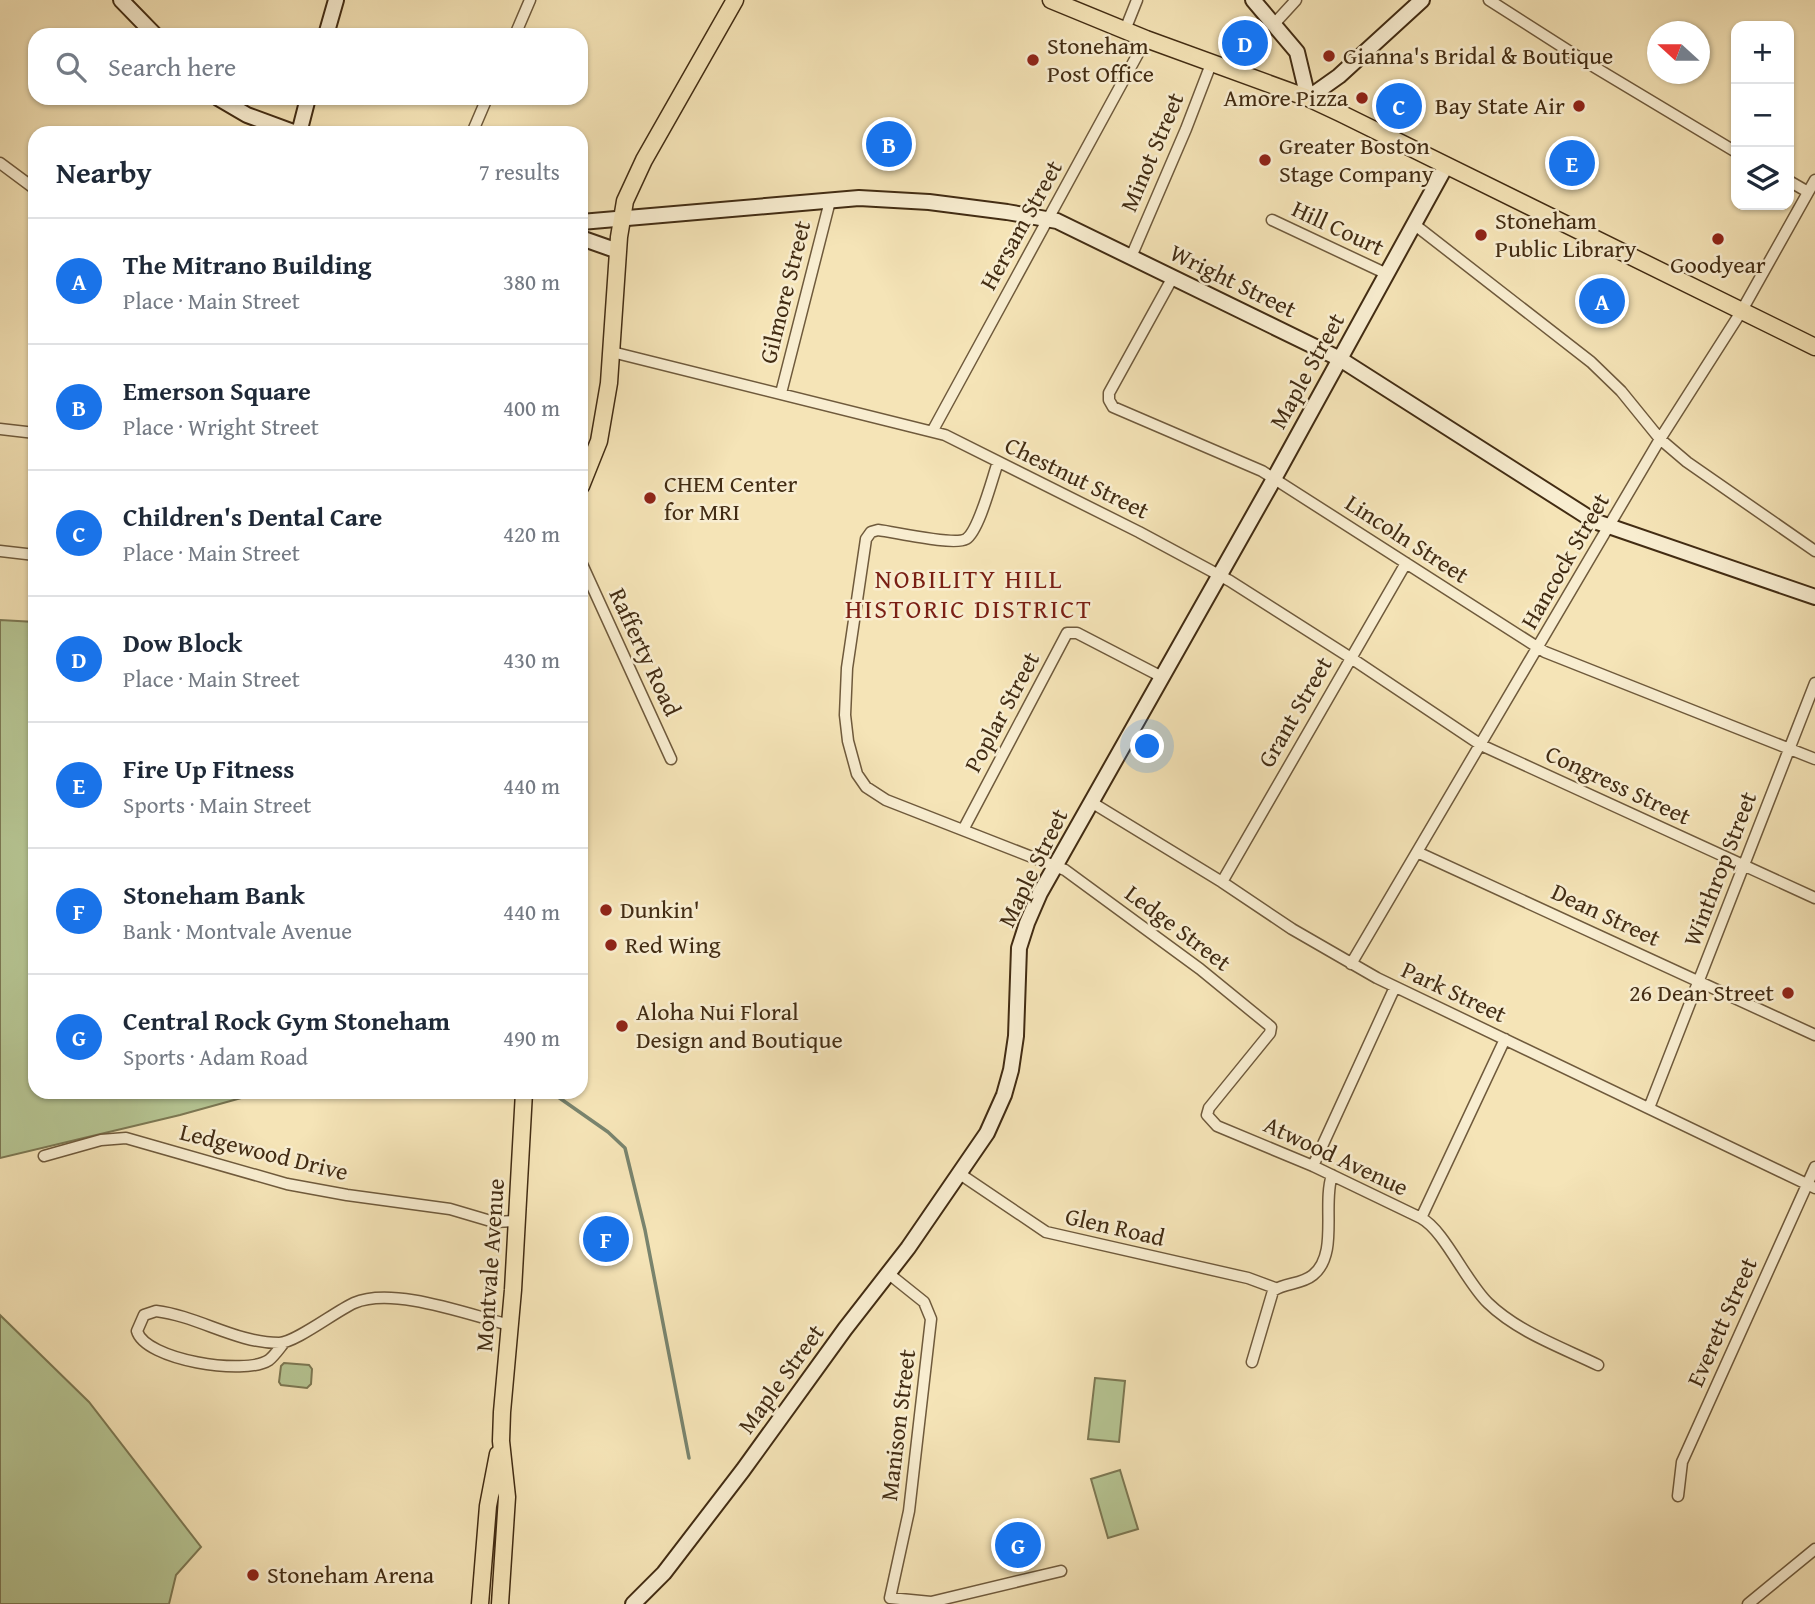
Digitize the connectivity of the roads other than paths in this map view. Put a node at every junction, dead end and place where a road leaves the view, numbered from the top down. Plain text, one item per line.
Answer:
1 (121, 0) edge
2 (336, 0) edge
3 (530, 0) edge
4 (735, 0) edge
5 (1051, 0) edge
6 (1137, 0) edge
7 (1253, 0) edge
8 (1296, 0) edge
9 (1422, 0) edge
10 (1489, 0) edge
11 (1274, 24) junction
12 (148, 28) edge
13 (328, 28) edge
14 (518, 28) edge
15 (1125, 30) junction
16 (1146, 39) junction
17 (1211, 64) junction
18 (1308, 98) junction
19 (228, 105) edge
20 (306, 105) edge
21 (485, 105) edge
22 (278, 126) edge
23 (300, 126) edge
24 (475, 126) edge
25 (1731, 149) edge
26 (0, 163) edge
27 (1446, 166) junction
28 (1815, 180) edge
29 (28, 184) edge
30 (1794, 184) edge
31 (1808, 192) junction
32 (830, 201) junction
33 (621, 218) junction
34 (1048, 219) junction
35 (1272, 220) dead end
36 (588, 221) edge
37 (1415, 225) junction
38 (588, 240) edge
39 (618, 251) junction
40 (1131, 257) junction
41 (1387, 274) junction
42 (1173, 277) junction
43 (1741, 312) junction
44 (1815, 348) edge
45 (612, 352) junction
46 (1340, 359) junction
47 (781, 393) junction
48 (0, 429) edge
49 (933, 430) junction
50 (28, 432) edge
51 (1660, 439) junction
52 (998, 463) junction
53 (588, 467) edge
54 (1274, 478) junction
55 (1609, 527) junction
56 (1814, 546) edge
57 (0, 551) edge
58 (28, 554) edge
59 (1406, 563) junction
60 (1219, 575) junction
61 (588, 577) edge
62 (1815, 597) edge
63 (1538, 648) junction
64 (1351, 658) junction
65 (1162, 677) junction
66 (1815, 683) edge
67 (1480, 745) junction
68 (1789, 749) junction
69 (671, 759) dead end
70 (1815, 759) edge
71 (1091, 802) junction
72 (963, 830) junction
73 (1417, 852) junction
74 (1056, 865) junction
75 (1744, 866) junction
76 (1222, 882) junction
77 (1815, 898) edge
78 (1351, 964) junction
79 (1698, 981) junction
80 (1395, 987) junction
81 (1815, 1035) edge
82 (1505, 1039) junction
83 (524, 1099) edge
84 (1649, 1108) junction
85 (1208, 1117) joint
86 (44, 1156) dead end
87 (1313, 1166) junction
88 (1815, 1167) edge
89 (960, 1174) junction
90 (1332, 1175) junction
91 (1811, 1186) edge
92 (1421, 1218) junction
93 (517, 1221) junction
94 (889, 1274) junction
95 (1275, 1288) junction
96 (510, 1325) junction
97 (284, 1343) junction
98 (1252, 1362) dead end
99 (1598, 1365) dead end
100 (501, 1441) junction
101 (1678, 1496) dead end
102 (1815, 1549) edge
103 (1061, 1571) dead end
104 (664, 1573) junction
105 (480, 1604) edge
106 (500, 1604) edge
107 (634, 1604) edge
108 (645, 1604) edge
109 (1748, 1604) edge

1 - 12 street
2 - 13 street
3 - 14 street
4 - 33 main road
5 - 15 main road
6 - 15 street
7 - 11 street
8 - 11 street
9 - 18 street
10 - 25 street
11 - 18 street
15 - 16 main road
16 - 17 main road
16 - 34 street, Hersam Street
17 - 18 main road
17 - 40 street, Minot Street
18 - 27 main road
19 - 22 street
20 - 23 street
21 - 24 street
26 - 29 street
27 - 37 street, Maple Street
27 - 43 main road
28 - 31 street, Hancock Street
30 - 31 street
31 - 43 street, Hancock Street
32 - 33 street, Wright Street
32 - 34 street, Wright Street
32 - 47 street, Gilmore Street
33 - 36 street, Wright Street
33 - 39 main road
34 - 40 street, Wright Street
34 - 49 street, Hersam Street
35 - 41 street, Hill Court
37 - 41 street, Maple Street
37 - 51 street
38 - 39 street
39 - 45 main road
40 - 42 street, Wright Street
41 - 46 street, Maple Street
42 - 46 street, Wright Street
42 - 54 street, Lincoln Street
43 - 44 main road
43 - 51 street, Hancock Street
45 - 47 street, Chestnut Street
45 - 53 main road
46 - 54 street, Maple Street
46 - 55 street, Wright Street
47 - 49 street, Chestnut Street
48 - 50 street
49 - 52 street, Chestnut Street
51 - 55 street, Hancock Street
51 - 56 street
52 - 60 street, Chestnut Street
52 - 72 street, Ledge Street
54 - 59 street, Lincoln Street
54 - 60 street, Maple Street
55 - 62 street, Wright Street
55 - 63 street, Hancock Street
57 - 58 street
59 - 63 street, Lincoln Street
59 - 64 street, Grant Street
60 - 64 street, Chestnut Street
60 - 65 street, Maple Street
61 - 69 street, Rafferty Road
63 - 67 street, Hancock Street
63 - 68 street, Lincoln Street
64 - 67 street, Chestnut Street
64 - 76 street, Grant Street
65 - 71 street, Maple Street
65 - 72 street, Poplar Street
66 - 68 street, Winthrop Street
67 - 73 street, Hancock Street
67 - 75 street, Congress Street
68 - 70 street, Lincoln Street
68 - 75 street, Winthrop Street
71 - 74 street, Maple Street
71 - 76 street, Park Street
72 - 74 street, Ledge Street
73 - 78 street, Hancock Street
73 - 79 street, Dean Street
74 - 85 street, Ledge Street
74 - 89 street, Maple Street
75 - 77 street, Congress Street
75 - 79 street, Winthrop Street
76 - 78 street, Park Street
78 - 80 street, Park Street
79 - 81 street, Dean Street
79 - 84 street, Winthrop Street
80 - 82 street, Park Street
80 - 87 street
82 - 84 street, Park Street
82 - 92 street, Atwood Avenue
83 - 93 main road, Montvale Avenue
84 - 91 street, Park Street
85 - 87 street, Atwood Avenue
86 - 93 street, Ledgewood Drive
87 - 90 street, Atwood Avenue
88 - 91 street, Everett Street
89 - 94 street, Maple Street
89 - 95 street, Glen Road
90 - 92 street, Atwood Avenue
90 - 95 street
91 - 101 street, Everett Street
92 - 99 street
93 - 96 main road, Montvale Avenue
94 - 103 street, Manison Street
94 - 104 street, Maple Street
95 - 98 street
96 - 97 street
96 - 100 main road, Montvale Avenue
97 - 97 street
100 - 105 main road, Montvale Avenue
100 - 106 main road, Montvale Avenue
102 - 109 street
104 - 107 street, Maple Street
104 - 108 street, Maple Street

